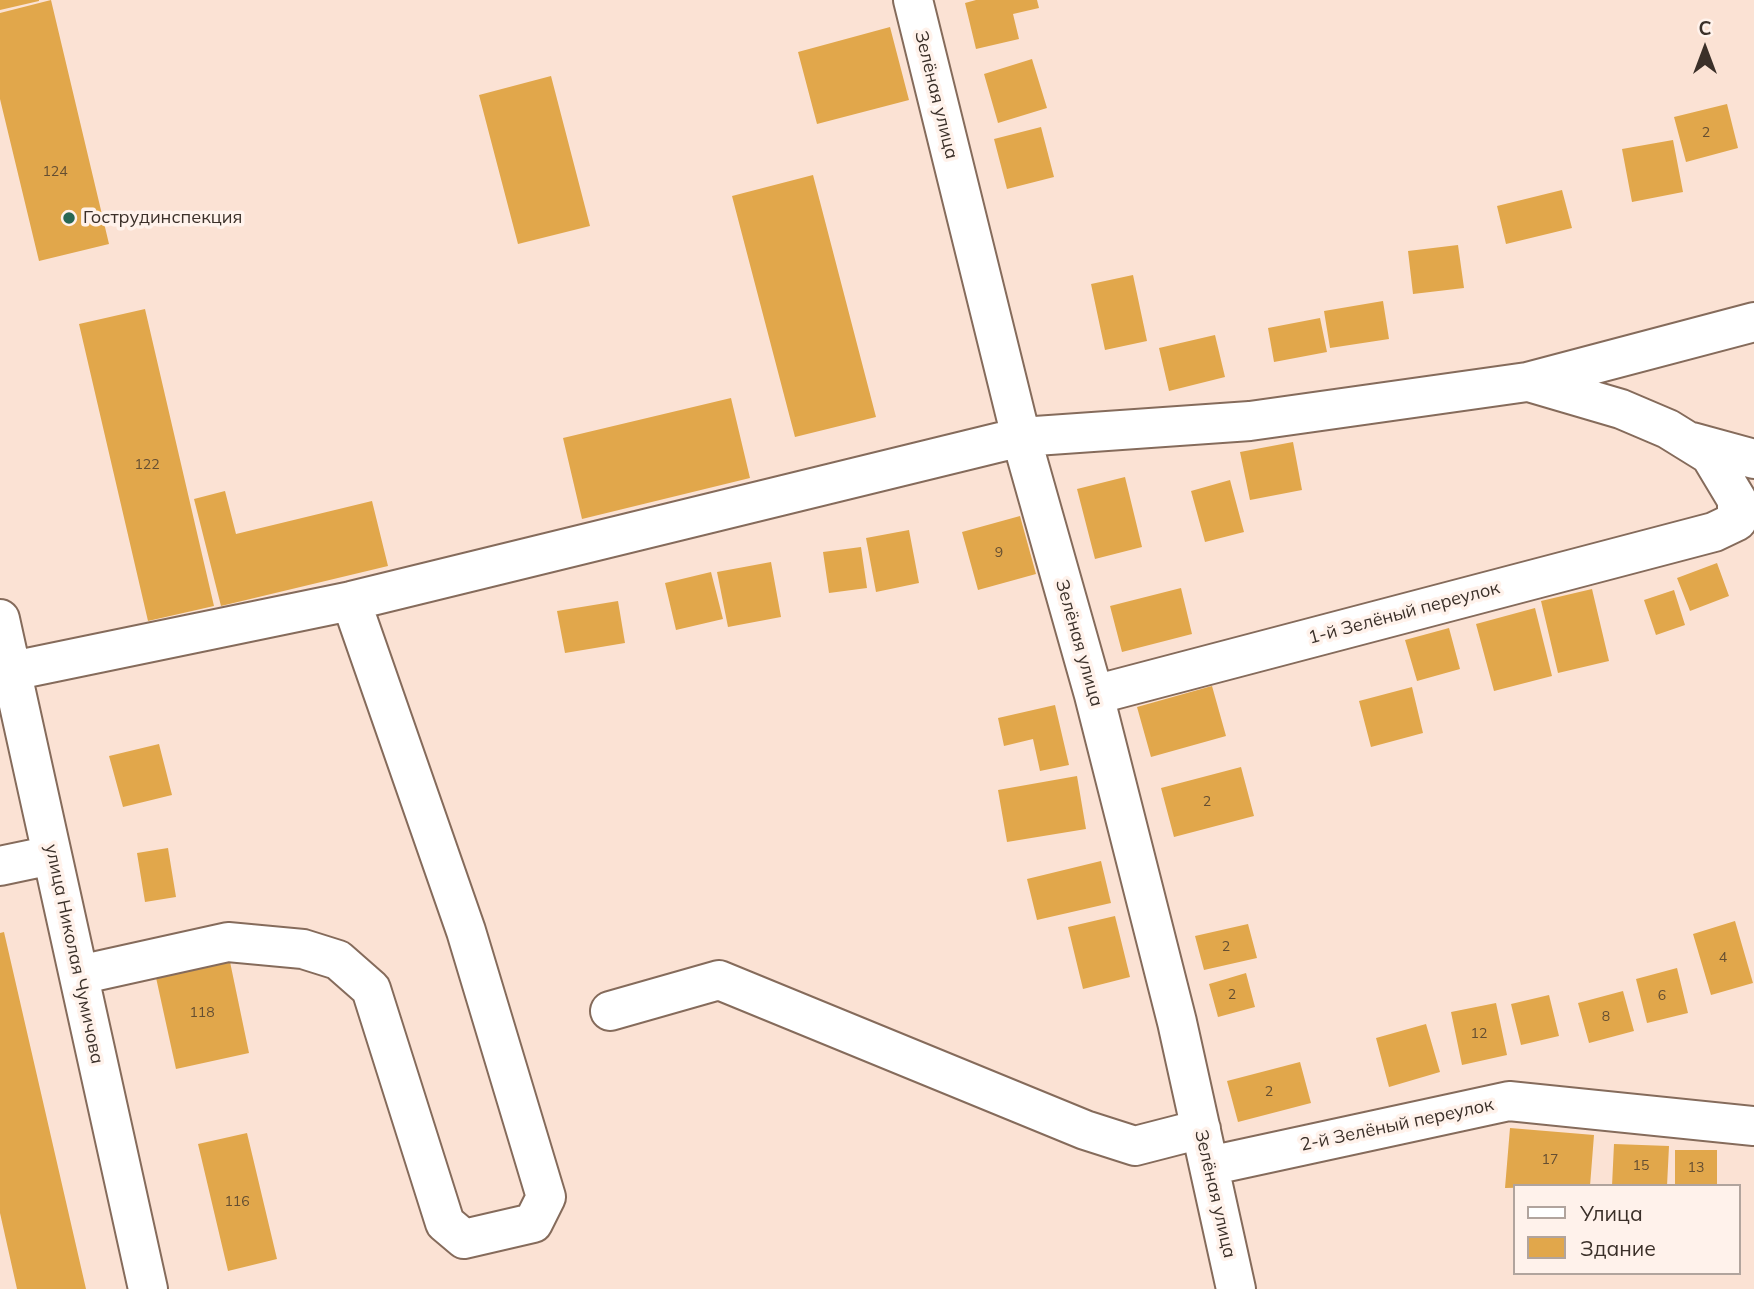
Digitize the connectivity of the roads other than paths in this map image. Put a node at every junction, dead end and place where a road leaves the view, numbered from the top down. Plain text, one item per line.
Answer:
1 (913, 0) edge
2 (1754, 322) edge
3 (1527, 382) junction
4 (1021, 437) junction
5 (1686, 441) junction
6 (1754, 459) edge
7 (351, 601) junction
8 (0, 619) edge
9 (12, 671) junction
10 (1094, 695) junction
11 (52, 855) junction
12 (0, 866) edge
13 (79, 975) junction
14 (610, 1011) dead end
15 (1754, 1126) edge
16 (1201, 1129) junction
17 (1209, 1166) junction
18 (148, 1289) edge
19 (1236, 1289) edge

1 - 4 street, Зелёная улица
2 - 3 street
3 - 4 street
3 - 5 street
4 - 7 street
4 - 10 street, Зелёная улица
5 - 6 street
5 - 10 street, 1-й Зелёный переулок
7 - 9 street
7 - 13 street
8 - 9 street, улица Николая Чумичова
9 - 11 street, улица Николая Чумичова
10 - 16 street, Зелёная улица
11 - 12 street
11 - 13 street, улица Николая Чумичова
13 - 18 street, улица Николая Чумичова
14 - 16 street
15 - 17 street, 2-й Зелёный переулок
16 - 17 street, Зелёная улица
17 - 19 street, Зелёная улица

